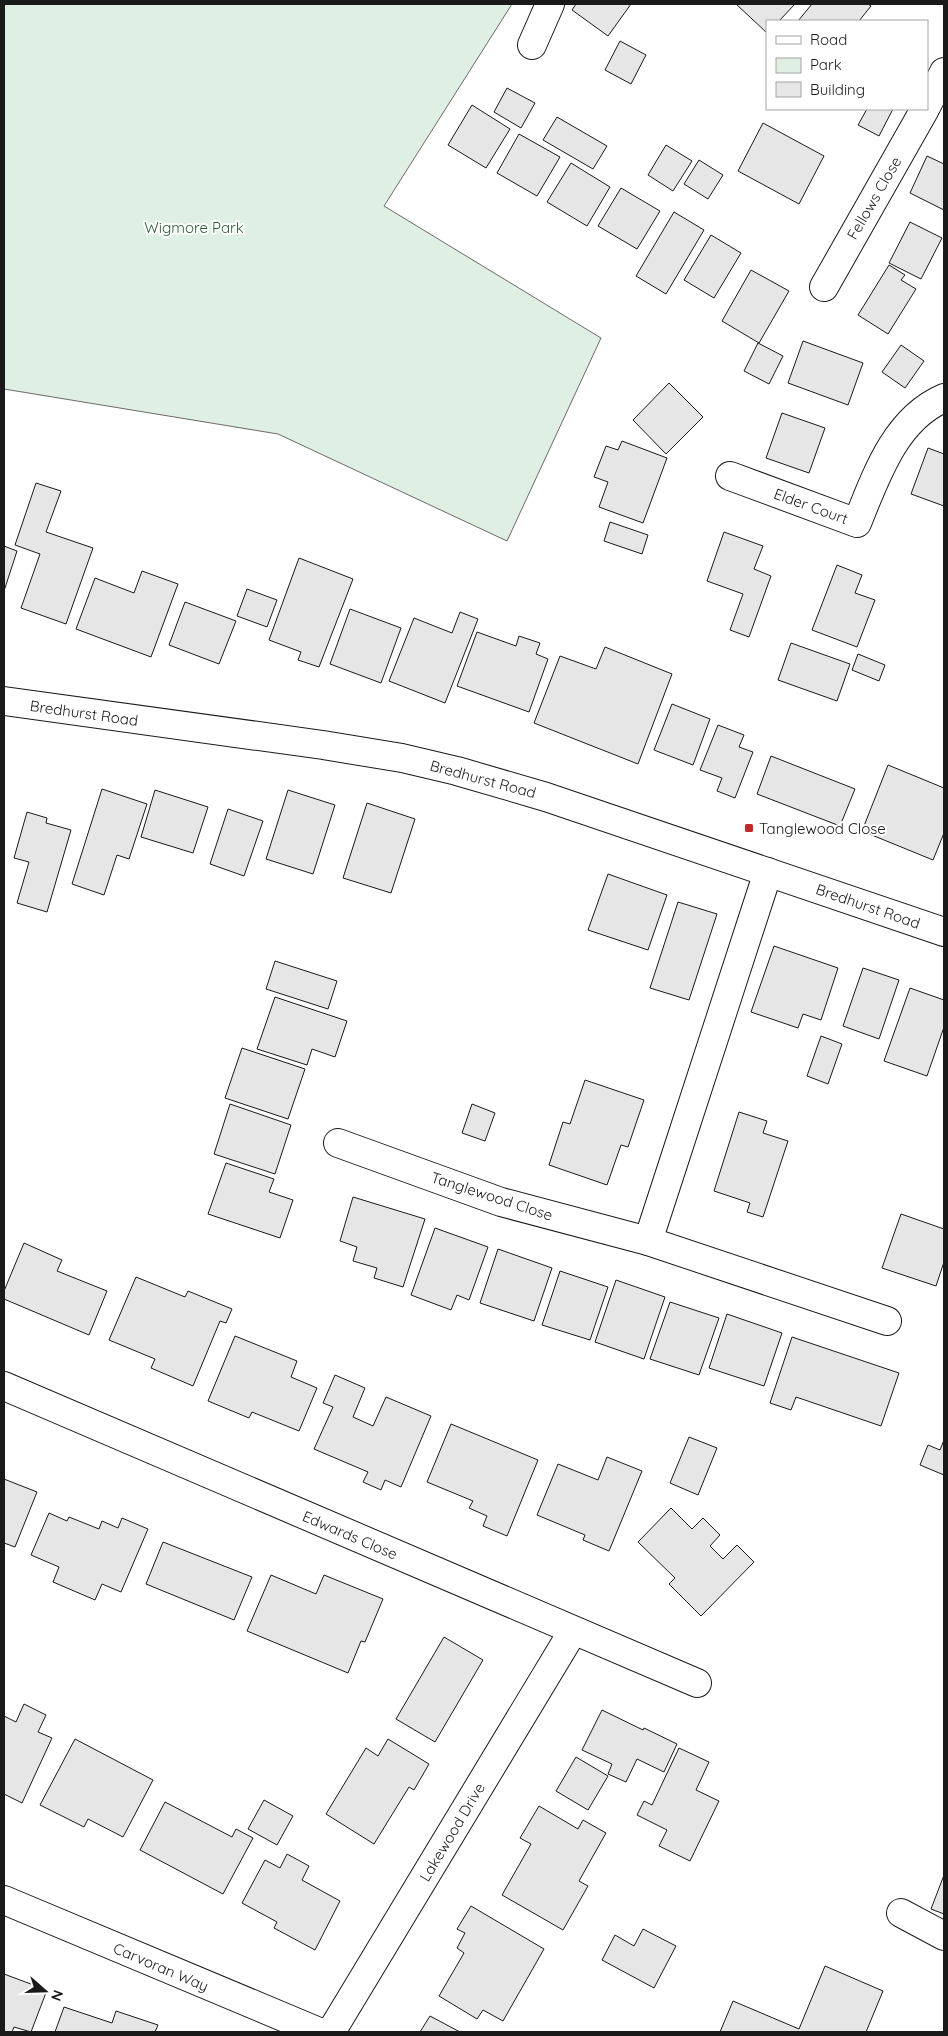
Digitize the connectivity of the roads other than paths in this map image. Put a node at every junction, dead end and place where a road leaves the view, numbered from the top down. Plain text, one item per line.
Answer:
1 (550, 4) edge
2 (532, 45) dead end
3 (944, 72) edge
4 (928, 103) edge
5 (923, 110) edge
6 (824, 287) dead end
7 (944, 398) edge
8 (730, 476) dead end
9 (4, 702) edge
10 (768, 872) junction
11 (944, 932) edge
12 (338, 1143) dead end
13 (648, 1241) junction
14 (887, 1321) dead end
15 (4, 1386) edge
16 (573, 1631) junction
17 (697, 1683) dead end
18 (4, 1900) edge
19 (900, 1913) dead end
20 (944, 1936) edge
21 (319, 2032) edge
22 (332, 2032) edge

1 - 2 street
3 - 4 street
5 - 6 street, Fellows Close
7 - 8 street, Elder Court
9 - 10 street, Bredhurst Road
10 - 11 street, Bredhurst Road
10 - 13 street
12 - 13 street, Tanglewood Close
13 - 14 street, Tanglewood Close
15 - 16 street, Edwards Close
16 - 17 street, Edwards Close
16 - 22 street, Lakewood Drive
18 - 21 street, Carvoran Way
19 - 20 street

